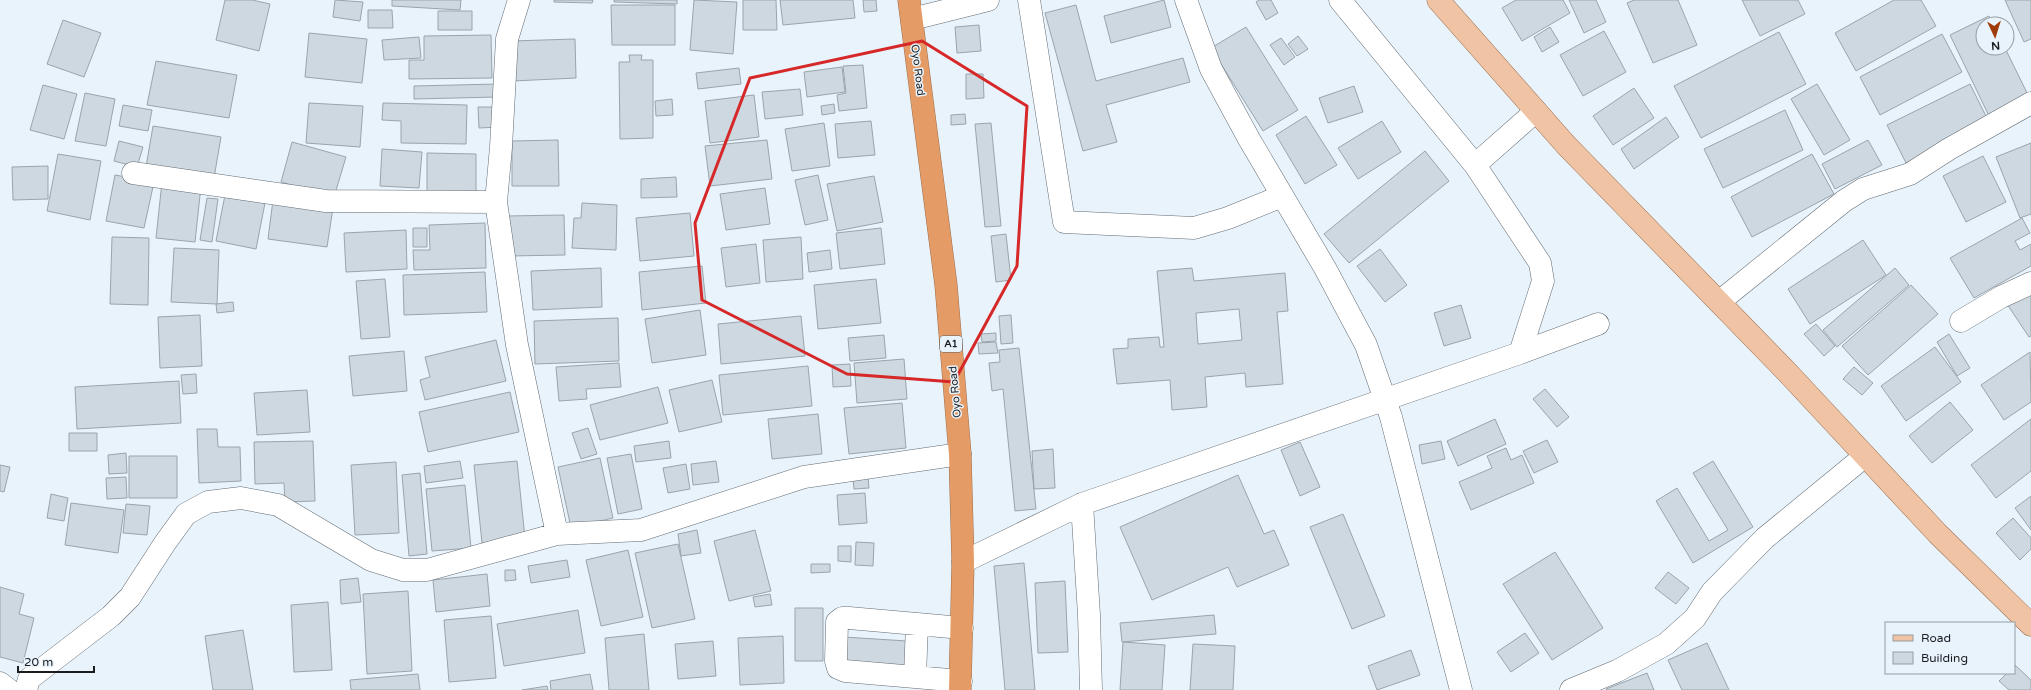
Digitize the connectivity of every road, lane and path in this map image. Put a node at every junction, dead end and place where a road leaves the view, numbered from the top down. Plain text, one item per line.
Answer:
1 (519, 0) edge
2 (988, 0) edge
3 (1029, 0) edge
4 (1186, 0) edge
5 (1340, 0) edge
6 (1438, 0) edge
7 (910, 10) edge
8 (2031, 103) edge
9 (1536, 110) junction
10 (1475, 166) junction
11 (133, 173) dead end
12 (1282, 196) junction
13 (496, 202) junction
14 (2031, 283) edge
15 (1720, 302) junction
16 (1961, 321) dead end
17 (1598, 324) dead end
18 (1520, 353) junction
19 (1385, 399) junction
20 (960, 454) junction
21 (1865, 456) junction
22 (1082, 504) junction
23 (557, 534) junction
24 (963, 562) junction
25 (917, 624) junction
26 (2031, 625) edge
27 (962, 628) junction
28 (914, 677) junction
29 (0, 683) edge
30 (961, 686) edge
31 (10, 690) edge
32 (26, 690) edge
33 (1090, 690) edge
34 (1461, 690) edge
35 (1571, 690) edge

1 - 13 street
2 - 7 street
3 - 12 street
4 - 12 street
5 - 10 street
6 - 9 main road
7 - 20 highway, Oyo Road / A1
8 - 15 street
9 - 10 street
9 - 15 main road
10 - 18 street
11 - 13 street
12 - 19 street
13 - 23 street
14 - 16 street
15 - 21 main road
17 - 18 street
18 - 19 street
19 - 22 street
19 - 34 street
20 - 23 street
20 - 24 highway, Oyo Road / A1
21 - 26 main road
21 - 35 street
22 - 24 street
22 - 33 street
23 - 32 street
24 - 27 highway, Oyo Road / A1
25 - 27 street
25 - 28 street
25 - 28 street
27 - 30 highway, Oyo Road / A1
28 - 30 street
29 - 31 street

